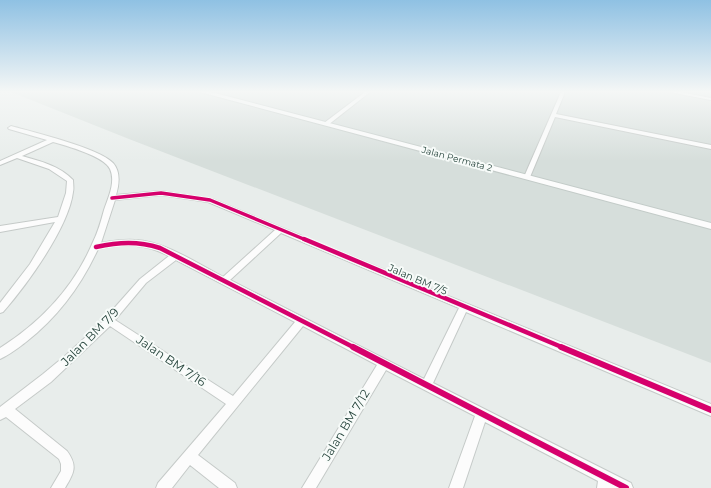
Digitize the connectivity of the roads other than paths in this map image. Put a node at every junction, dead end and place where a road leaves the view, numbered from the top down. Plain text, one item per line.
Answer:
1 (291, 115) edge
2 (338, 115) edge
3 (553, 115) joint
4 (326, 124) junction
5 (11, 128) dead end
6 (51, 141) junction
7 (711, 147) edge
8 (16, 156) junction
9 (0, 163) edge
10 (527, 177) junction
11 (112, 198) junction
12 (60, 219) junction
13 (711, 226) edge
14 (0, 229) edge
15 (280, 230) junction
16 (96, 246) junction
17 (175, 256) junction
18 (224, 281) junction
19 (464, 307) junction
20 (0, 309) edge
21 (108, 320) junction
22 (302, 321) junction
23 (0, 354) edge
24 (384, 363) junction
25 (427, 385) junction
26 (234, 403) junction
27 (711, 410) edge
28 (4, 412) edge
29 (482, 414) junction
30 (189, 456) junction
31 (605, 483) edge
32 (58, 488) edge
33 (163, 488) edge
34 (230, 488) edge
35 (309, 488) edge
36 (456, 488) edge
37 (626, 488) edge

1 - 4 street, Jalan Permata 2
2 - 4 street
3 - 7 street
3 - 10 street
4 - 10 street, Jalan Permata 2
5 - 6 street
6 - 8 street
6 - 11 street
8 - 9 street
8 - 12 street
10 - 13 street, Jalan Permata 2
11 - 15 street, Jalan BM 7/5
11 - 16 street
12 - 14 street
12 - 20 street
15 - 18 street
15 - 19 street, Jalan BM 7/5
16 - 17 street
16 - 23 street
17 - 18 street
17 - 21 street, Jalan BM 7/9
18 - 22 street
19 - 25 street
19 - 27 street, Jalan BM 7/5
21 - 26 street, Jalan BM 7/16
21 - 28 street, Jalan BM 7/9
22 - 24 street
22 - 26 street
24 - 25 street
24 - 35 street, Jalan BM 7/12
25 - 29 street
26 - 30 street
28 - 32 street
29 - 31 street
29 - 36 street
30 - 33 street
30 - 34 street
31 - 37 street

